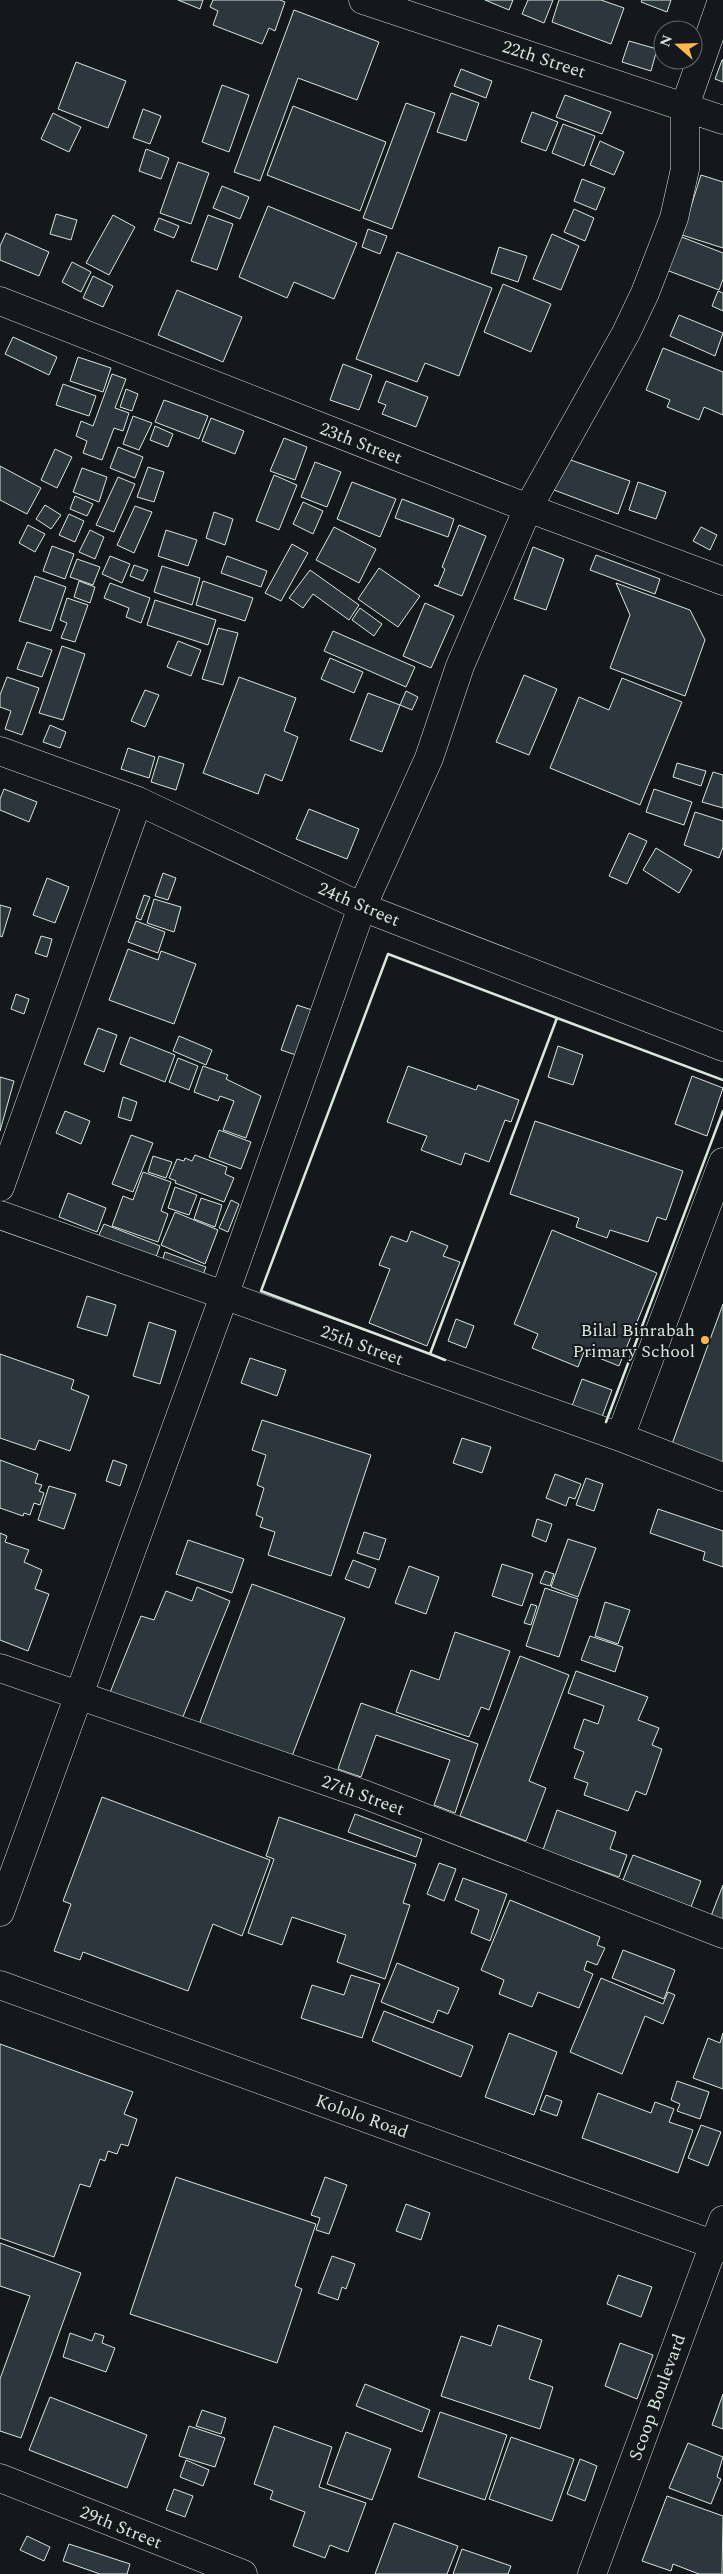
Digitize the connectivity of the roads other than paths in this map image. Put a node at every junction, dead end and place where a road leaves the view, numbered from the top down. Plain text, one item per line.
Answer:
1 (364, 0) edge
2 (722, 0) edge
3 (685, 106) junction
4 (723, 120) edge
5 (0, 301) edge
6 (528, 508) junction
7 (723, 582) edge
8 (0, 751) edge
9 (138, 801) junction
10 (362, 908) junction
11 (723, 1046) edge
12 (723, 1162) edge
13 (0, 1187) edge
14 (0, 1215) edge
15 (224, 1296) junction
16 (620, 1437) junction
17 (723, 1477) edge
18 (0, 1668) edge
19 (77, 1696) junction
20 (0, 1912) edge
21 (723, 1934) edge
22 (0, 1985) edge
23 (720, 2237) edge
24 (0, 2478) edge
25 (243, 2574) edge
26 (592, 2574) edge

1 - 3 street, 22th Street
2 - 3 street
3 - 4 street, 22th Street
3 - 6 street
5 - 6 street, 23th Street
6 - 7 street, 23th Street
6 - 10 street
8 - 9 street, 24th Street
9 - 10 street, 24th Street
9 - 13 street
10 - 11 street, 24th Street
10 - 15 street
12 - 16 street
14 - 15 street, 25th Street
15 - 16 street, 25th Street
15 - 19 street
16 - 17 street, 25th Street
18 - 19 street, 27th Street
19 - 20 street
19 - 21 street, 27th Street
22 - 23 street, Kololo Road
23 - 26 street, Scoop Boulevard
24 - 25 street, 29th Street

